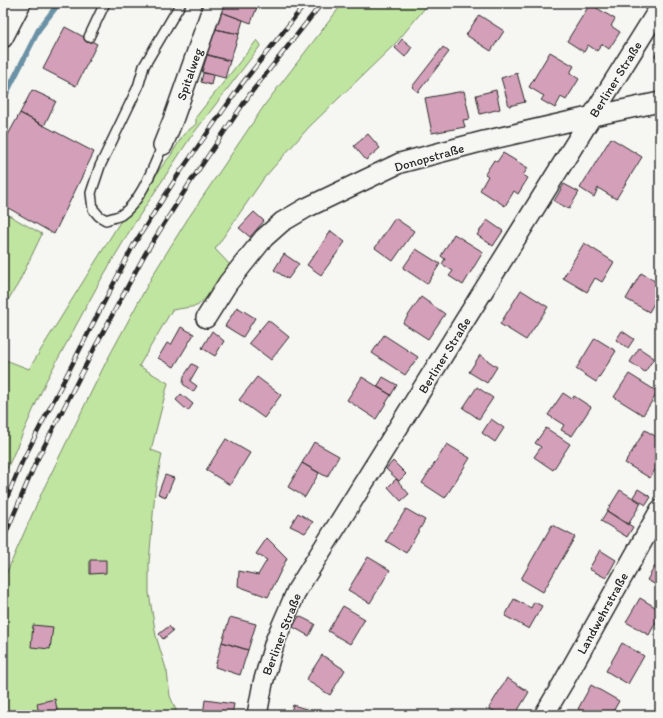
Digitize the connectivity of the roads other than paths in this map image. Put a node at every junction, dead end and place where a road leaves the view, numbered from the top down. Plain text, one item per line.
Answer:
1 (21, 3) edge
2 (105, 3) edge
3 (181, 3) edge
4 (214, 3) edge
5 (660, 7) edge
6 (89, 37) dead end
7 (3, 38) edge
8 (660, 102) edge
9 (593, 116) junction
10 (163, 145) joint
11 (206, 318) dead end
12 (660, 510) edge
13 (257, 715) edge
14 (544, 715) edge

1 - 7 street
2 - 6 lane
3 - 10 lane
4 - 10 street, Spitalweg
5 - 9 street, Berliner Straße
8 - 9 street, Donopstraße
9 - 11 street, Donopstraße
9 - 13 street, Berliner Straße
12 - 14 street, Landwehrstraße

